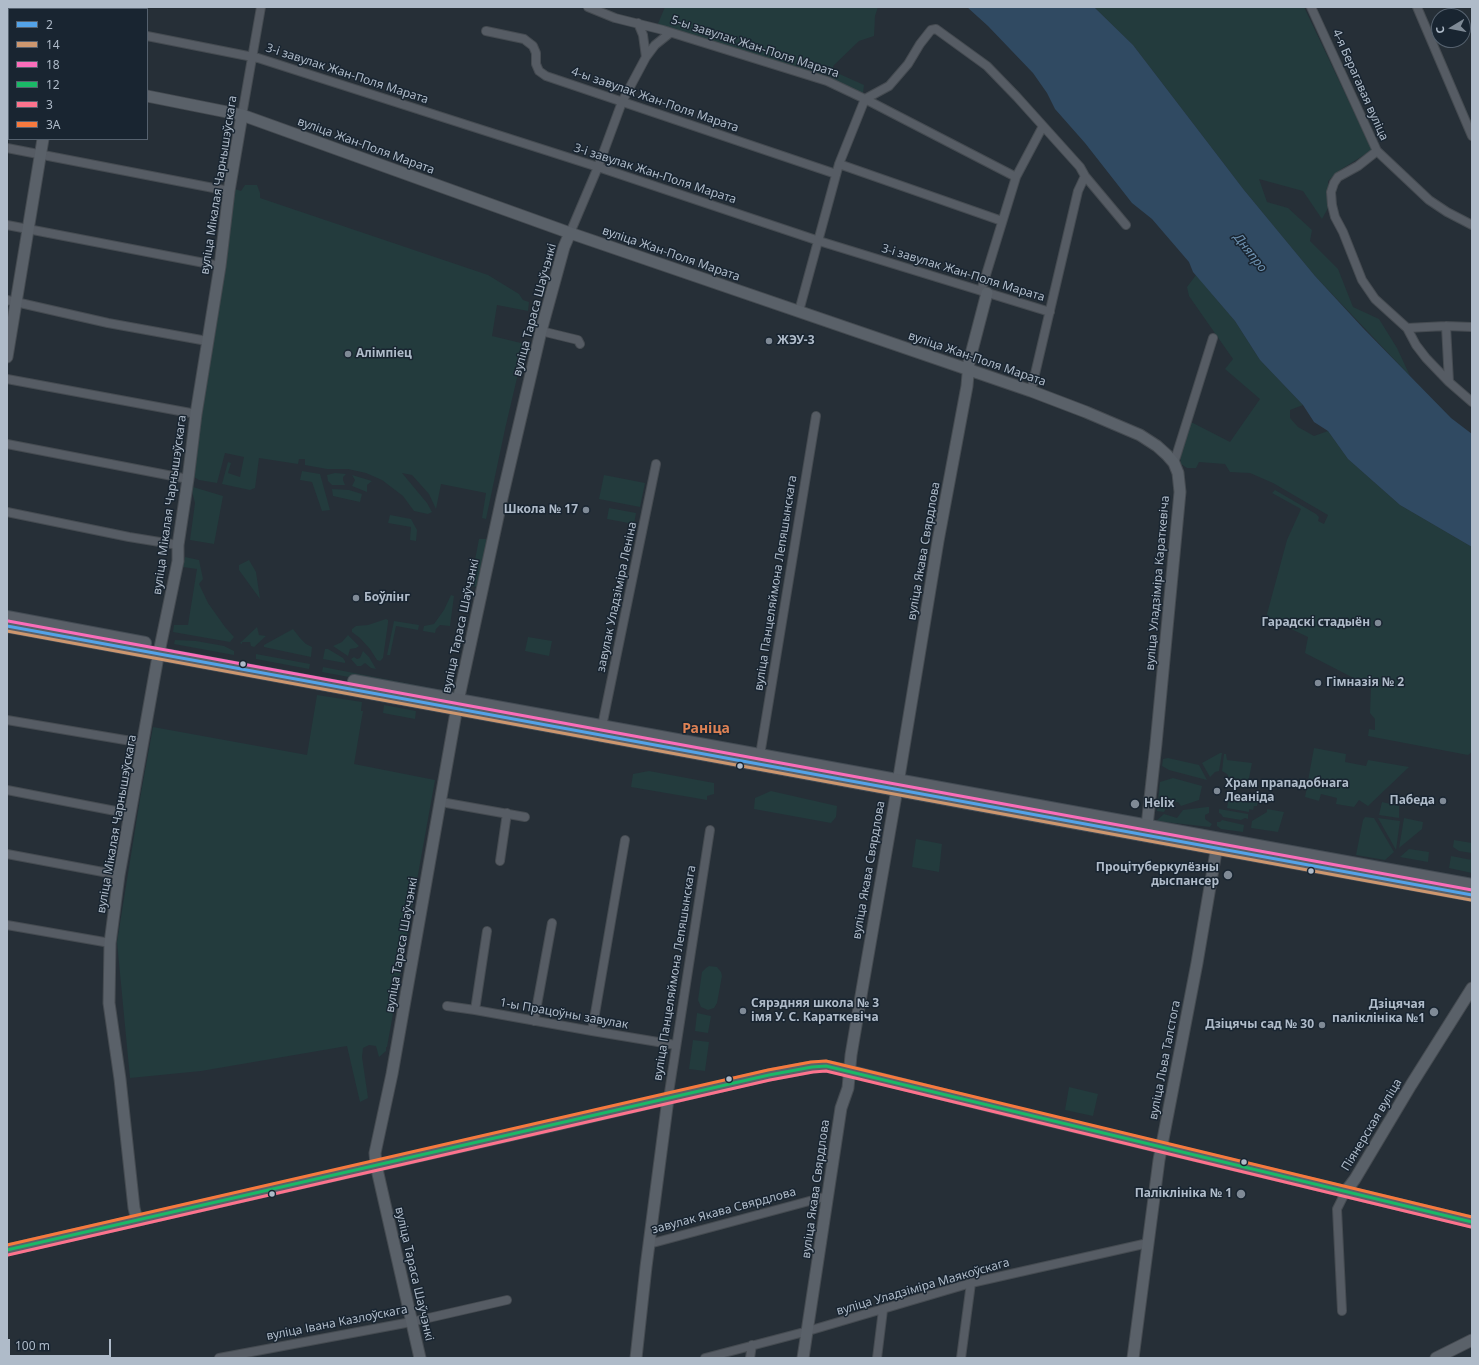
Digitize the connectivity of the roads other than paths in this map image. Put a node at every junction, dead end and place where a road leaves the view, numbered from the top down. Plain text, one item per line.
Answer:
1 (261, 7) edge
2 (588, 7) edge
3 (1311, 7) edge
4 (1417, 7) edge
5 (638, 23) junction
6 (486, 31) dead end
7 (670, 33) junction
8 (148, 36) edge
9 (253, 57) junction
10 (646, 57) junction
11 (148, 96) edge
12 (865, 99) junction
13 (622, 102) junction
14 (242, 115) junction
15 (1043, 126) junction
16 (1472, 136) edge
17 (43, 140) edge
18 (7, 148) edge
19 (1377, 151) junction
20 (41, 154) junction
21 (839, 164) junction
22 (598, 167) junction
23 (836, 174) junction
24 (1085, 176) junction
25 (1016, 177) junction
26 (229, 191) junction
27 (1002, 221) junction
28 (1472, 224) edge
29 (7, 225) edge
30 (1126, 225) dead end
31 (29, 229) junction
32 (570, 233) junction
33 (819, 241) junction
34 (220, 266) junction
35 (984, 292) junction
36 (12, 301) edge
37 (799, 311) junction
38 (1050, 312) junction
39 (1446, 326) junction
40 (1472, 327) edge
41 (1407, 328) junction
42 (541, 331) junction
43 (1213, 338) dead end
44 (207, 341) junction
45 (580, 344) dead end
46 (7, 357) edge
47 (969, 370) junction
48 (7, 379) edge
49 (1449, 382) junction
50 (1031, 391) junction
51 (1472, 402) edge
52 (196, 414) junction
53 (816, 416) dead end
54 (7, 444) edge
55 (1174, 463) junction
56 (656, 464) dead end
57 (188, 479) junction
58 (7, 512) edge
59 (178, 545) junction
60 (7, 617) edge
61 (7, 626) edge
62 (160, 650) junction
63 (458, 705) junction
64 (7, 720) edge
65 (601, 731) junction
66 (143, 743) junction
67 (760, 755) junction
68 (898, 785) junction
69 (7, 790) edge
70 (441, 802) junction
71 (507, 813) junction
72 (131, 814) junction
73 (525, 817) dead end
74 (710, 830) dead end
75 (1147, 831) junction
76 (625, 840) dead end
77 (1218, 844) junction
78 (7, 854) edge
79 (500, 861) dead end
80 (120, 875) junction
81 (1472, 885) edge
82 (1472, 895) edge
83 (552, 923) dead end
84 (7, 925) edge
85 (486, 931) dead end
86 (110, 943) junction
87 (1472, 988) edge
88 (447, 1006) dead end
89 (476, 1010) junction
90 (534, 1021) junction
91 (592, 1032) junction
92 (676, 1045) junction
93 (850, 1071) junction
94 (668, 1099) junction
95 (1162, 1147) junction
96 (376, 1165) junction
97 (1346, 1191) junction
98 (828, 1196) junction
99 (137, 1220) junction
100 (1472, 1222) edge
101 (1148, 1243) junction
102 (649, 1244) junction
103 (7, 1250) edge
104 (971, 1283) junction
105 (507, 1300) dead end
106 (883, 1310) junction
107 (1342, 1311) dead end
108 (411, 1322) junction
109 (808, 1331) junction
110 (1472, 1340) edge
111 (752, 1345) junction
112 (219, 1358) edge
113 (420, 1358) edge
114 (636, 1358) edge
115 (705, 1358) edge
116 (750, 1358) edge
117 (804, 1358) edge
118 (876, 1358) edge
119 (961, 1358) edge
120 (1133, 1358) edge
121 (1436, 1358) edge

1 - 9 street, вуліца Мікалая Чарнышэўскага
2 - 5 street, 5-ы завулак Жан-Поля Марата
3 - 19 street, 4-я Берагавая вуліца
4 - 16 street
5 - 7 street, 5-ы завулак Жан-Поля Марата
5 - 10 street
6 - 13 street, 4-ы завулак Жан-Поля Марата
7 - 10 street, вуліца Тараса Шаўчэнкі
7 - 12 street, 5-ы завулак Жан-Поля Марата
8 - 9 street, 3-і завулак Жан-Поля Марата
9 - 14 street, вуліца Мікалая Чарнышэўскага
9 - 22 street, 3-і завулак Жан-Поля Марата
10 - 13 street, вуліца Тараса Шаўчэнкі
11 - 14 street, вуліца Жан-Поля Марата
12 - 15 street
12 - 21 street
12 - 25 street, 5-ы завулак Жан-Поля Марата
13 - 22 street, вуліца Тараса Шаўчэнкі
13 - 23 street, 4-ы завулак Жан-Поля Марата
14 - 26 street, вуліца Мікалая Чарнышэўскага
14 - 32 street, вуліца Жан-Поля Марата
15 - 24 street
15 - 25 street, вуліца Якава Свярдлова
17 - 20 street
18 - 20 street
19 - 28 street, 4-я Берагавая вуліца
19 - 41 street
20 - 26 street
20 - 31 street
21 - 23 street
21 - 27 street
22 - 32 street, вуліца Тараса Шаўчэнкі
22 - 33 street, 3-і завулак Жан-Поля Марата
23 - 33 street
24 - 30 street
24 - 38 street
25 - 27 street, вуліца Якава Свярдлова
26 - 34 street, вуліца Мікалая Чарнышэўскага
27 - 35 street, вуліца Якава Свярдлова
29 - 31 street
31 - 34 street
31 - 36 street
32 - 37 street, вуліца Жан-Поля Марата
32 - 42 street, вуліца Тараса Шаўчэнкі
33 - 35 street, 3-і завулак Жан-Поля Марата
33 - 37 street
34 - 44 street, вуліца Мікалая Чарнышэўскага
35 - 38 street, 3-і завулак Жан-Поля Марата
35 - 47 street, вуліца Якава Свярдлова
36 - 44 street
36 - 46 street
37 - 47 street, вуліца Жан-Поля Марата
38 - 50 street
39 - 40 street
39 - 41 street
39 - 49 street
41 - 49 street
42 - 45 street
42 - 63 street, вуліца Тараса Шаўчэнкі
43 - 55 street
44 - 52 street, вуліца Мікалая Чарнышэўскага
47 - 50 street, вуліца Жан-Поля Марата
47 - 68 street, вуліца Якава Свярдлова
48 - 52 street
49 - 51 street
50 - 55 street, вуліца Жан-Поля Марата
52 - 57 street, вуліца Мікалая Чарнышэўскага
53 - 67 street, вуліца Панцеляймона Лепяшынскага
54 - 57 street
55 - 75 street, вуліца Уладзіміра Караткевіча
56 - 65 street, завулак Уладзіміра Леніна
57 - 59 street, вуліца Мікалая Чарнышэўскага
58 - 59 street
59 - 62 street, вуліца Мікалая Чарнышэўскага
60 - 62 main road
61 - 62 main road
62 - 63 main road
62 - 66 street, вуліца Мікалая Чарнышэўскага
63 - 65 main road
63 - 70 street, вуліца Тараса Шаўчэнкі
64 - 66 street
65 - 67 main road
65 - 68 main road
66 - 72 street, вуліца Мікалая Чарнышэўскага
67 - 68 main road
68 - 75 main road
68 - 93 street, вуліца Якава Свярдлова
69 - 72 street
70 - 71 street
70 - 96 street, вуліца Тараса Шаўчэнкі
71 - 73 street
71 - 79 street
72 - 80 street, вуліца Мікалая Чарнышэўскага
74 - 92 street, вуліца Панцеляймона Лепяшынскага
75 - 77 main road
76 - 91 street
77 - 81 main road
77 - 82 main road
77 - 95 street, вуліца Льва Талстога
78 - 80 street
80 - 86 street, вуліца Мікалая Чарнышэўскага
83 - 90 street
84 - 86 street
85 - 89 street
86 - 99 street, вуліца Мікалая Чарнышэўскага
87 - 97 street, Піянерская вуліца
88 - 89 street, 1-ы Працоўны завулак
89 - 90 street, 1-ы Працоўны завулак
90 - 91 street, 1-ы Працоўны завулак
91 - 92 street, 1-ы Працоўны завулак
92 - 94 street, вуліца Панцеляймона Лепяшынскага
93 - 94 street
93 - 95 street
93 - 98 street, вуліца Якава Свярдлова
94 - 96 street
94 - 102 street, вуліца Панцеляймона Лепяшынскага
95 - 97 street
95 - 101 street, вуліца Льва Талстога
96 - 99 street
96 - 108 street, вуліца Тараса Шаўчэнкі
97 - 100 street
97 - 107 street, Піянерская вуліца
98 - 102 street, завулак Якава Свярдлова
98 - 109 street, вуліца Якава Свярдлова
99 - 103 street
101 - 104 street, вуліца Уладзіміра Маякоўскага
101 - 120 street, вуліца Льва Талстога
102 - 114 street, вуліца Панцеляймона Лепяшынскага
104 - 106 street, вуліца Уладзіміра Маякоўскага
104 - 119 street
105 - 108 street, вуліца Івана Казлоўскага
106 - 109 street, вуліца Уладзіміра Маякоўскага
106 - 118 street
108 - 112 street, вуліца Івана Казлоўскага
108 - 113 street, вуліца Тараса Шаўчэнкі
109 - 111 street, вуліца Уладзіміра Маякоўскага
109 - 117 street, вуліца Якава Свярдлова
110 - 121 street
111 - 115 street, вуліца Уладзіміра Маякоўскага
111 - 116 street

